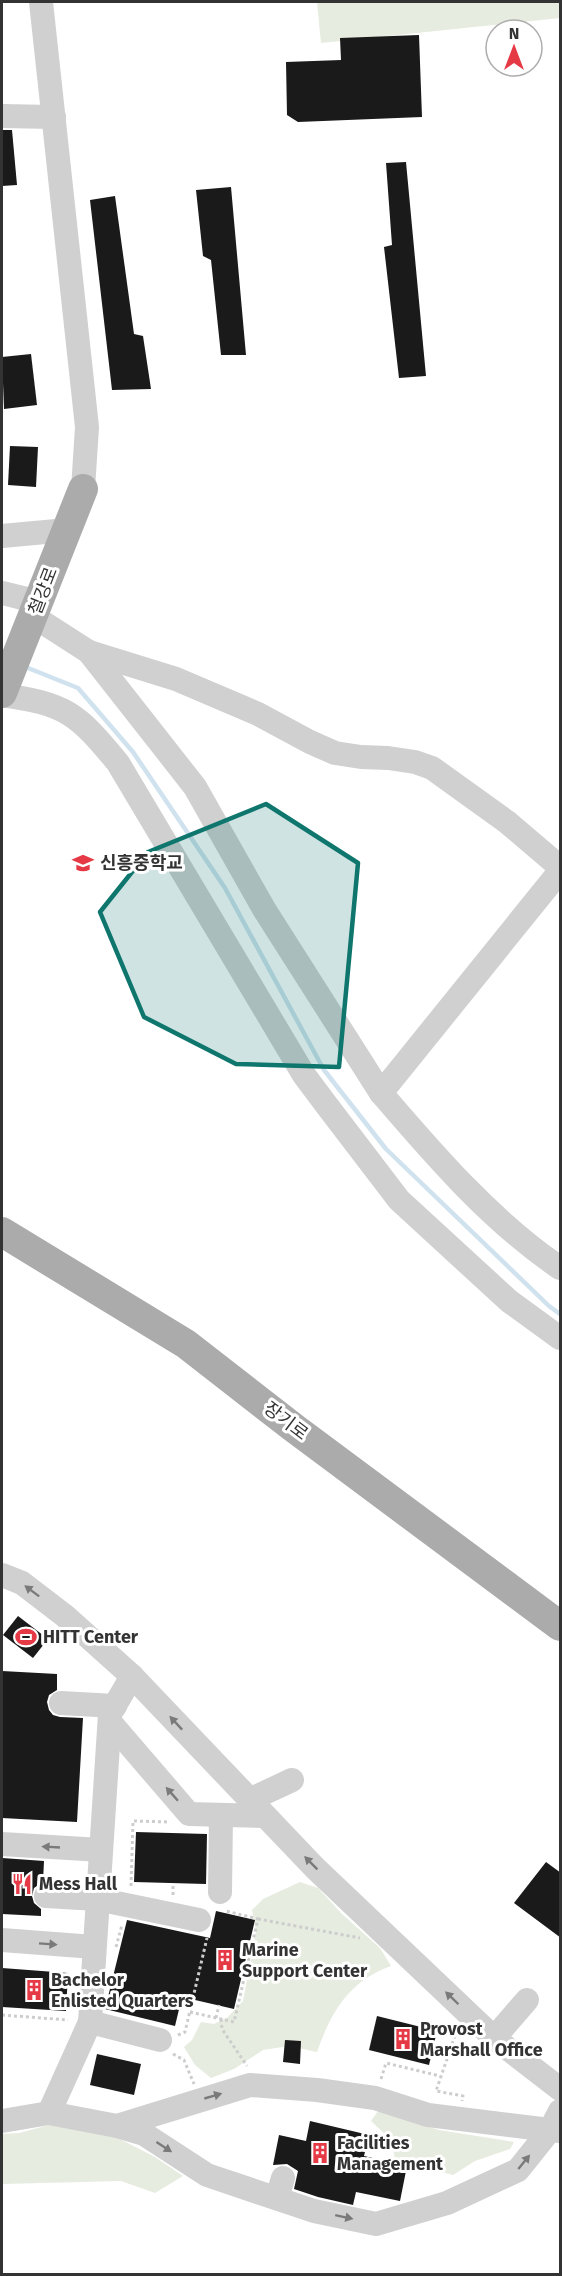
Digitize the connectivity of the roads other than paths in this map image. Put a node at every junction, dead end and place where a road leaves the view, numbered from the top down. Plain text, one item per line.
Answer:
1 (41, 2) edge
2 (2, 116) edge
3 (54, 117) junction
4 (83, 489) joint
5 (66, 530) junction
6 (2, 536) edge
7 (2, 593) edge
8 (34, 616) junction
9 (89, 652) junction
10 (2, 692) edge
11 (561, 869) edge
12 (381, 1093) junction
13 (2, 1232) edge
14 (561, 1268) edge
15 (561, 1338) edge
16 (2, 1575) edge
17 (560, 1625) edge
18 (132, 1676) junction
19 (61, 1703) dead end
20 (112, 1714) junction
21 (292, 1780) dead end
22 (256, 1808) junction
23 (221, 1815) junction
24 (2, 1844) edge
25 (101, 1850) junction
26 (226, 1891) road end
27 (46, 1896) dead end
28 (97, 1899) junction
29 (204, 1926) road end
30 (2, 1940) edge
31 (94, 1947) junction
32 (527, 2000) dead end
33 (90, 2022) junction
34 (494, 2038) junction
35 (165, 2046) road end
36 (561, 2089) edge
37 (49, 2113) junction
38 (2, 2121) edge
39 (557, 2124) edge
40 (117, 2126) junction

1 - 3 street
2 - 3 street
3 - 4 street
4 - 5 main road, 철강로
5 - 6 street
5 - 8 main road, 철강로
7 - 8 street
8 - 9 street
8 - 10 main road, 철강로
9 - 11 street
9 - 12 street
10 - 15 street
11 - 12 street
12 - 14 street
13 - 17 main road, 장기로
18 -> 16 street
18 - 20 street
22 -> 18 street
19 - 20 street
23 -> 20 street
20 - 25 street
21 - 22 street
22 - 23 street
34 -> 22 street
23 - 26 street
25 -> 24 street
25 - 28 street
27 - 28 street
28 - 29 street
28 - 31 street
30 -> 31 street
31 - 33 street
32 - 34 street
33 - 35 street
33 - 37 street
34 - 36 street
37 - 38 street
37 - 40 street
40 -> 39 street
40 -> 39 street

